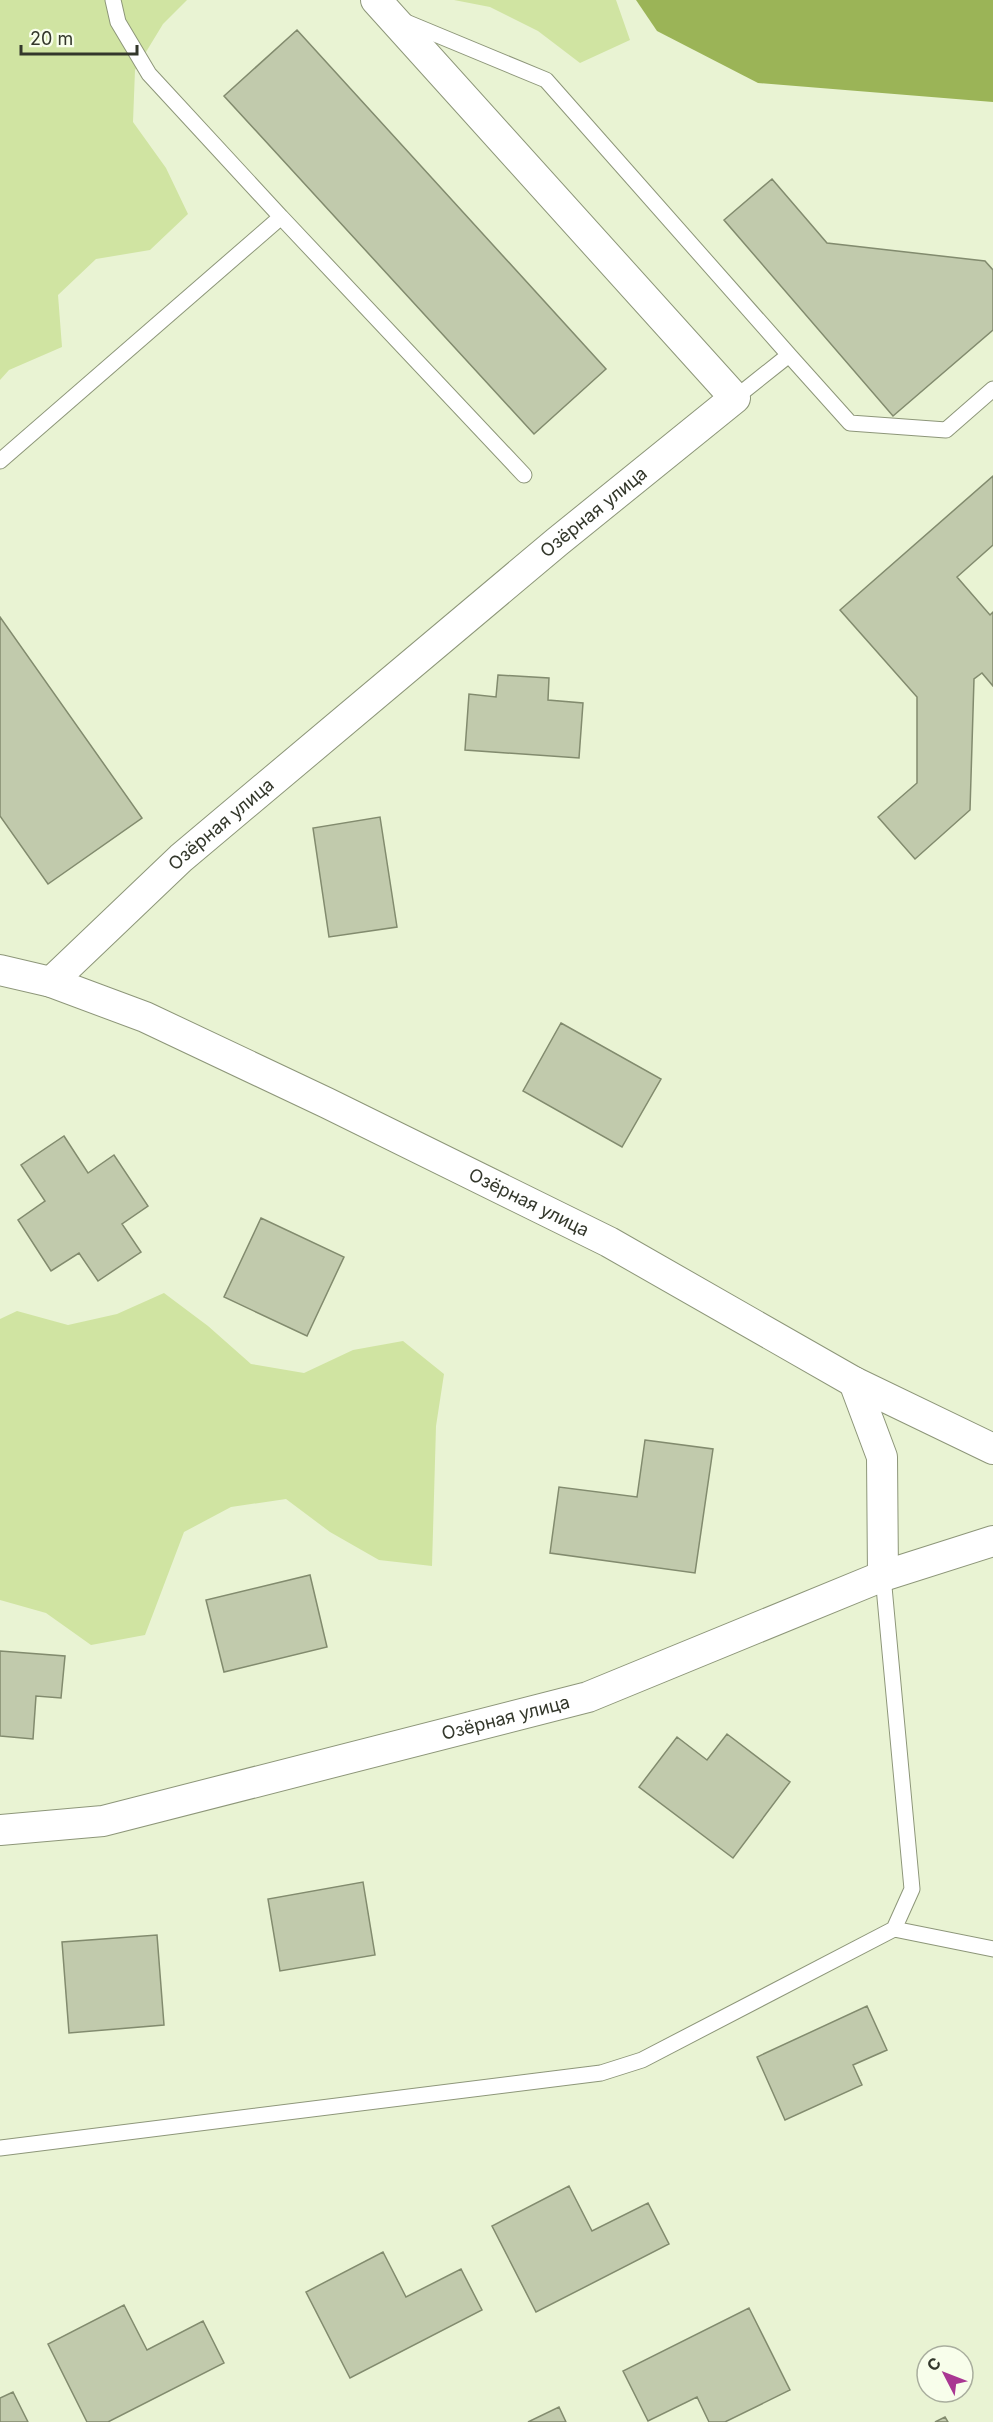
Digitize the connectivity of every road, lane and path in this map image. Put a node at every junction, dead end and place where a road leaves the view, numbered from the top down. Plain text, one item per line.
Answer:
1 (113, 0) edge
2 (383, 8) edge
3 (281, 217) junction
4 (789, 355) junction
5 (993, 389) edge
6 (735, 398) junction
7 (0, 461) edge
8 (524, 476) dead end
9 (0, 970) edge
10 (51, 982) junction
11 (854, 1382) junction
12 (993, 1449) edge
13 (993, 1541) edge
14 (883, 1576) junction
15 (0, 1830) edge
16 (894, 1929) junction
17 (993, 1949) edge
18 (0, 2148) edge

1 - 3 lane
2 - 4 lane
2 - 6 street
3 - 7 lane
3 - 8 lane
4 - 5 lane
4 - 6 lane
6 - 10 street, Озёрная улица
9 - 10 street, Озёрная улица
10 - 11 street, Озёрная улица
11 - 12 street, Озёрная улица
11 - 14 street
13 - 14 street, Озёрная улица
14 - 15 street, Озёрная улица
14 - 16 lane
16 - 17 lane
16 - 18 lane

